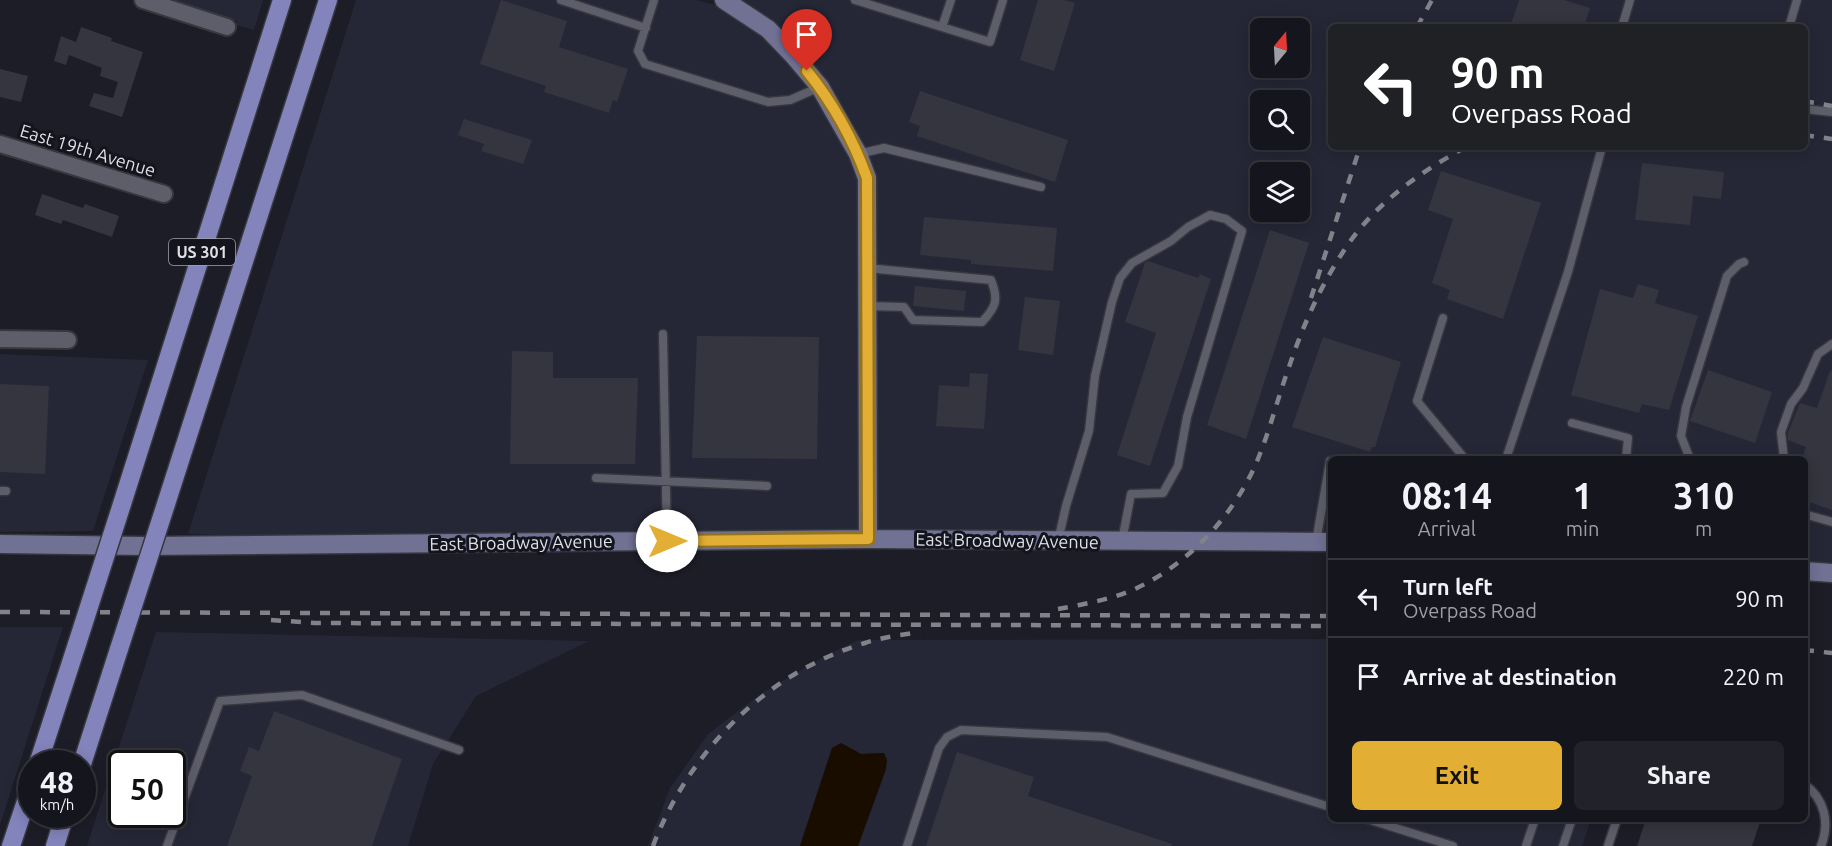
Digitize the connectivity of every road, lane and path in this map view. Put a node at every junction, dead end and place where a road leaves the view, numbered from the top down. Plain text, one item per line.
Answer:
1 (143, 0) edge
2 (282, 0) edge
3 (328, 0) edge
4 (561, 0) edge
5 (654, 0) edge
6 (724, 0) edge
7 (855, 0) edge
8 (951, 0) edge
9 (1003, 0) edge
10 (1630, 0) edge
11 (1797, 0) edge
12 (1623, 24) edge
13 (1790, 24) edge
14 (227, 27) dead end
15 (942, 27) junction
16 (646, 28) junction
17 (820, 87) junction
18 (1808, 109) edge
19 (1832, 112) edge
20 (0, 144) edge
21 (1601, 150) edge
22 (858, 154) junction
23 (1041, 187) dead end
24 (164, 194) dead end
25 (1744, 262) dead end
26 (867, 268) junction
27 (867, 306) junction
28 (1443, 318) dead end
29 (663, 334) dead end
30 (0, 339) edge
31 (68, 340) dead end
32 (1832, 344) edge
33 (1572, 423) dead end
34 (1464, 456) edge
35 (1507, 456) edge
36 (1626, 456) edge
37 (1689, 456) edge
38 (1784, 456) edge
39 (596, 478) dead end
40 (666, 482) junction
41 (767, 486) dead end
42 (1328, 490) edge
43 (1808, 515) edge
44 (1832, 522) edge
45 (868, 539) junction
46 (667, 541) junction
47 (1058, 541) junction
48 (1122, 542) junction
49 (1323, 542) edge
50 (0, 544) edge
51 (1808, 571) edge
52 (1832, 573) edge
53 (43, 750) edge
54 (86, 750) edge
55 (459, 750) dead end
56 (1808, 787) edge
57 (1328, 806) edge
58 (1377, 822) edge
59 (1534, 822) edge
60 (1571, 822) edge
61 (1616, 822) edge
62 (18, 825) edge
63 (61, 828) edge
64 (11, 846) edge
65 (55, 846) edge
66 (167, 846) edge
67 (907, 846) edge
68 (1453, 846) edge
69 (1526, 846) edge
70 (1563, 846) edge
71 (1608, 846) edge
72 (1821, 846) edge

1 - 14 street
2 - 53 main road, US 301, bridge
3 - 54 main road, US 301, bridge
4 - 16 lane
5 - 16 lane
6 - 17 main road
7 - 15 lane
8 - 15 lane
9 - 15 lane
10 - 12 lane
11 - 13 lane
16 - 17 lane
17 - 22 main road
18 - 19 lane
20 - 24 street, East 19th Avenue
21 - 35 lane
22 - 23 lane
22 - 26 main road
25 - 37 lane
26 - 27 main road
26 - 27 lane
27 - 45 main road
28 - 34 lane
29 - 40 lane
30 - 31 street
32 - 38 lane
33 - 36 lane
39 - 40 lane
40 - 41 lane
40 - 46 lane
42 - 49 lane
43 - 44 lane
45 - 46 main road, East Broadway Avenue
45 - 47 main road, East Broadway Avenue
46 - 50 main road, East Broadway Avenue
47 - 48 main road, East Broadway Avenue
47 - 48 lane
48 - 49 main road, East Broadway Avenue
51 - 52 main road
55 - 66 lane
56 - 72 lane
57 - 67 lane
58 - 68 lane
59 - 69 lane
60 - 70 lane
61 - 71 lane
62 - 64 main road
63 - 65 main road

